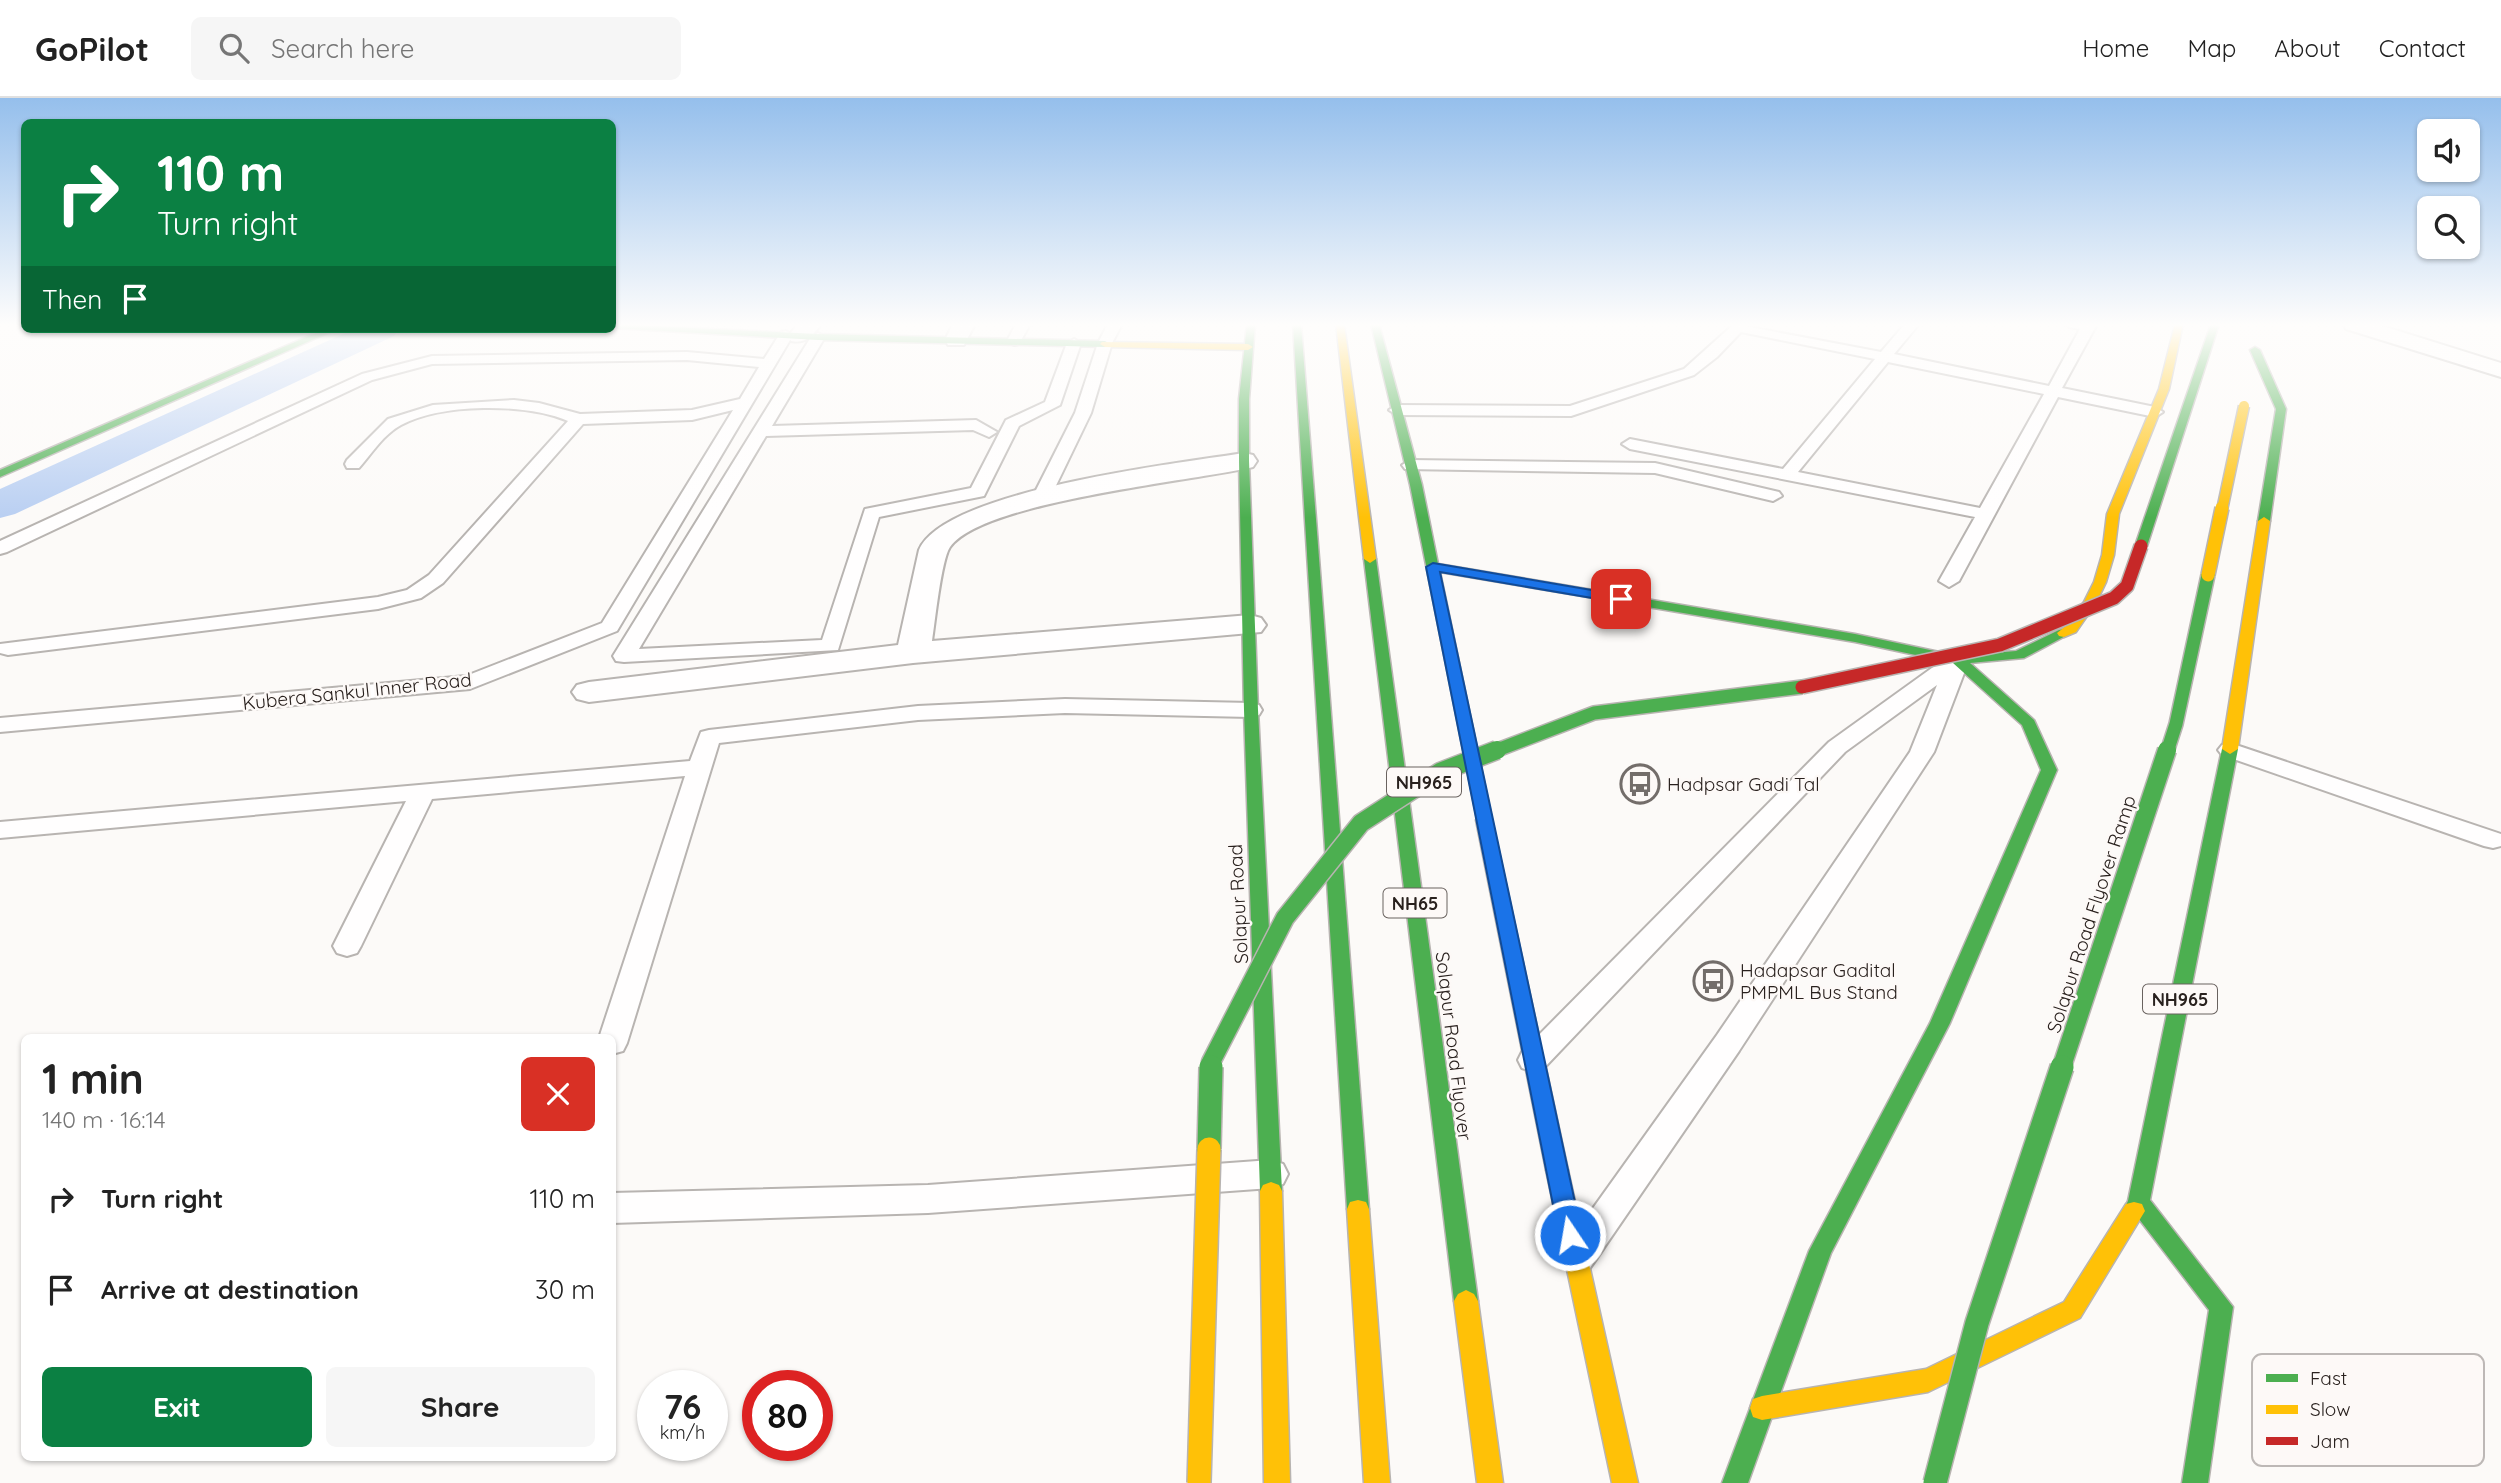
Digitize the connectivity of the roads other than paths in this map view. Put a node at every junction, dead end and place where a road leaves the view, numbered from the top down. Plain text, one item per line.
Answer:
1 (196, 389) edge
2 (342, 389) edge
3 (755, 389) edge
4 (779, 389) edge
5 (1058, 389) edge
6 (1091, 389) edge
7 (1247, 389) edge
8 (1301, 389) edge
9 (1348, 389) edge
10 (1391, 389) edge
11 (1639, 389) edge
12 (1859, 389) edge
13 (2041, 389) edge
14 (2164, 389) edge
15 (2193, 389) edge
16 (2247, 389) edge
17 (2272, 389) edge
18 (2053, 391) junction
19 (747, 402) junction
20 (1396, 410) junction
21 (2155, 412) junction
22 (578, 419) junction
23 (761, 430) junction
24 (989, 432) dead end
25 (1630, 444) dead end
26 (1244, 461) junction
27 (353, 464) dead end
28 (1411, 466) junction
29 (0, 474) edge
30 (1786, 476) junction
31 (1773, 496) dead end
32 (1041, 498) junction
33 (1985, 514) junction
34 (0, 548) edge
35 (1433, 567) junction
36 (1948, 580) dead end
37 (1250, 625) junction
38 (8, 649) dead end
39 (913, 653) junction
40 (1958, 660) junction
41 (589, 692) dead end
42 (1251, 710) junction
43 (0, 725) edge
44 (2230, 750) junction
45 (699, 767) junction
46 (423, 792) junction
47 (0, 830) edge
48 (2493, 840) dead end
49 (347, 946) dead end
50 (615, 1034) edge
51 (1533, 1060) junction
52 (1271, 1174) junction
53 (2139, 1202) junction
54 (616, 1208) edge
55 (1576, 1260) junction
56 (1762, 1409) junction
57 (1199, 1483) edge
58 (1277, 1483) edge
59 (1377, 1483) edge
60 (1490, 1483) edge
61 (1625, 1483) edge
62 (1735, 1483) edge
63 (1936, 1483) edge
64 (2195, 1483) edge

1 - 29 main road
2 - 34 lane
3 - 19 lane, Kubera Sankul Inner Road
4 - 23 lane
5 - 23 lane
6 - 32 lane
7 - 26 main road, Solapur Road
8 - 59 main road
9 - 60 main road, Solapur Road Flyover / NH65
10 - 20 main road
11 - 20 lane
12 - 30 lane
13 - 18 lane
14 - 21 main road
15 - 57 main road, NH965, bridge
16 - 63 main road, Solapur Road Flyover Ramp, bridge
17 - 44 main road, NH965
18 - 21 lane
18 - 33 lane
19 - 22 lane
19 - 43 lane, Kubera Sankul Inner Road
20 - 28 main road
21 - 40 main road
22 - 27 lane
22 - 38 lane
23 - 24 lane
25 - 30 lane
26 - 32 street
26 - 37 main road, Solapur Road
28 - 31 lane
28 - 35 main road
30 - 33 lane
32 - 39 street
33 - 36 lane
35 - 40 main road
35 - 51 main road
37 - 39 street
37 - 42 main road, Solapur Road
39 - 41 street
40 - 51 lane
40 - 55 lane
40 - 56 main road
42 - 45 lane
42 - 52 main road, Solapur Road
44 - 48 lane
44 - 53 main road, NH965
45 - 46 lane
45 - 50 lane
46 - 47 lane
46 - 49 lane
51 - 55 main road
52 - 54 lane
52 - 58 main road, Solapur Road
53 - 56 main road, NH965
53 - 64 main road
55 - 61 main road
56 - 62 main road

